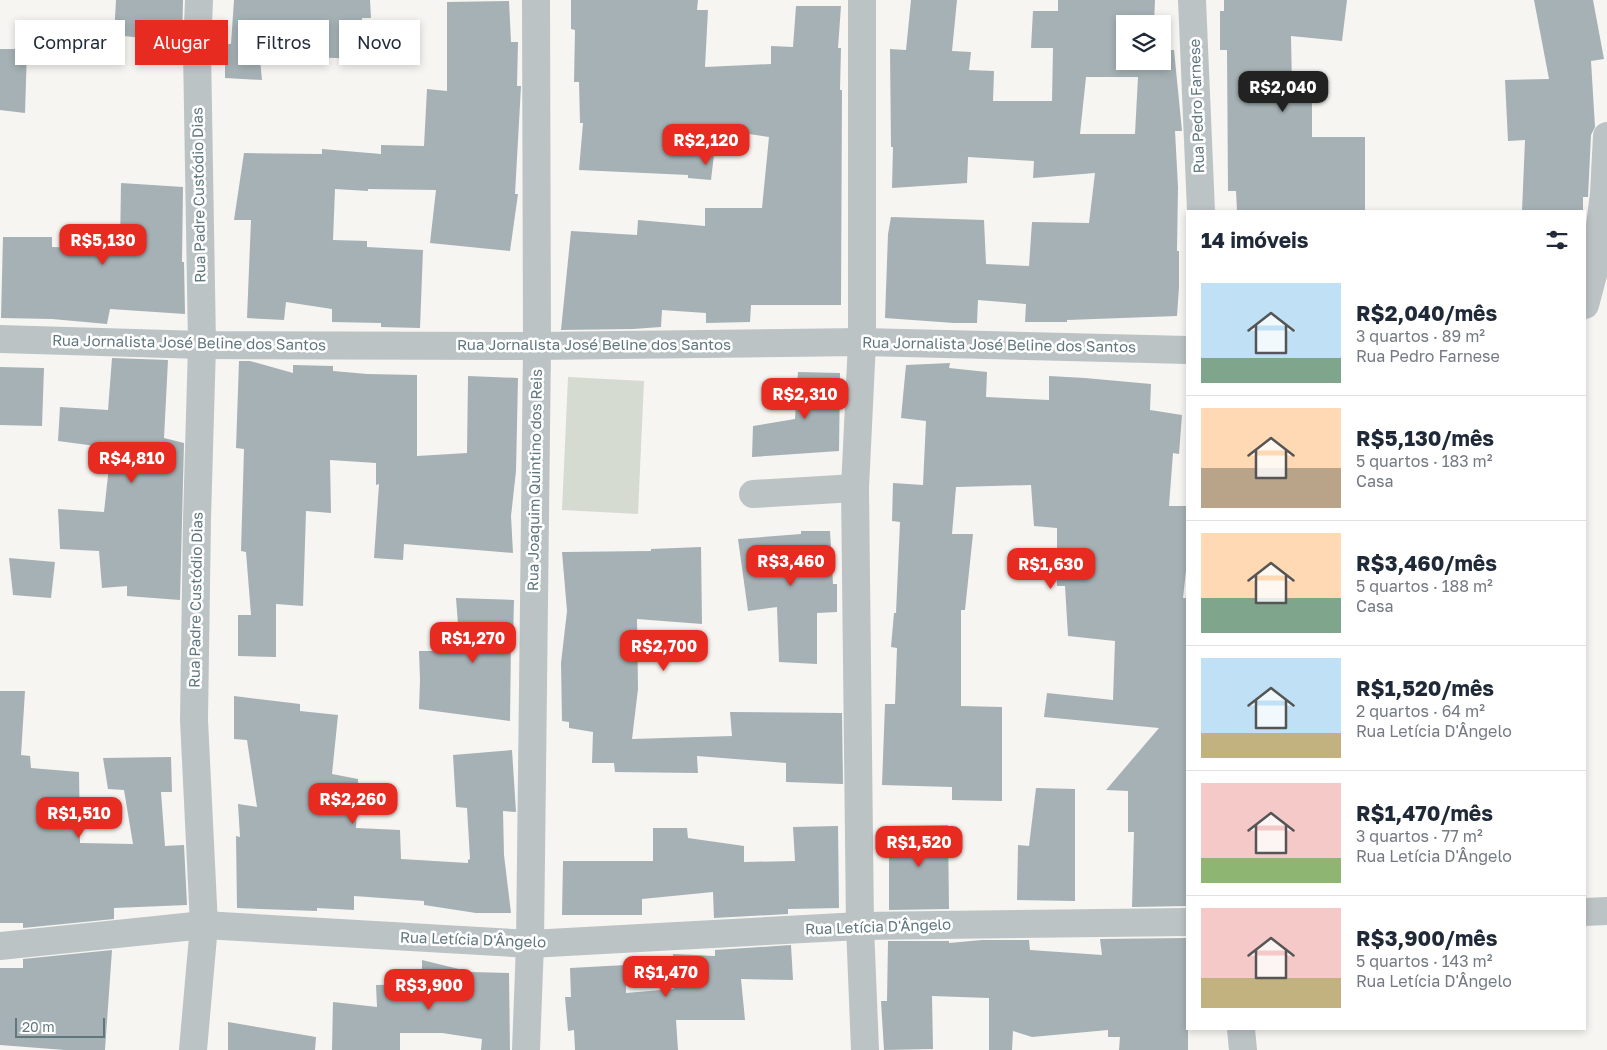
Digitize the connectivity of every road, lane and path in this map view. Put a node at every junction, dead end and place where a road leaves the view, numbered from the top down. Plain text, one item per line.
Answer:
1 (199, 0) edge
2 (536, 0) edge
3 (862, 0) edge
4 (1192, 0) edge
5 (1607, 136) edge
6 (1201, 210) edge
7 (1586, 301) edge
8 (0, 339) edge
9 (862, 342) junction
10 (202, 345) junction
11 (537, 346) junction
12 (1186, 350) edge
13 (855, 488) junction
14 (753, 494) dead end
15 (1607, 911) edge
16 (1586, 912) edge
17 (1186, 922) edge
18 (204, 925) junction
19 (860, 926) junction
20 (530, 944) junction
21 (0, 946) edge
22 (1241, 1030) edge
23 (193, 1050) edge
24 (526, 1050) edge
25 (865, 1050) edge
26 (1243, 1050) edge

1 - 10 street, Rua Padre Custódio Dias
2 - 11 street, Rua Joaquim Quintino dos Reis
3 - 9 street
4 - 6 street, Rua Pedro Farnese
5 - 7 street
8 - 10 street, Rua Jornalista José Beline dos Santos
9 - 11 street, Rua Jornalista José Beline dos Santos
9 - 12 street, Rua Jornalista José Beline dos Santos
9 - 13 street
10 - 11 street, Rua Jornalista José Beline dos Santos
10 - 18 street, Rua Padre Custódio Dias
11 - 20 street, Rua Joaquim Quintino dos Reis
13 - 14 street
13 - 19 street
15 - 16 street
17 - 19 street, Rua Letícia D'Ângelo
18 - 20 street, Rua Letícia D'Ângelo
18 - 21 street, Rua Letícia D'Ângelo
18 - 23 street, Rua Padre Custódio Dias
19 - 20 street, Rua Letícia D'Ângelo
19 - 25 street
20 - 24 street, Rua Joaquim Quintino dos Reis
22 - 26 street

